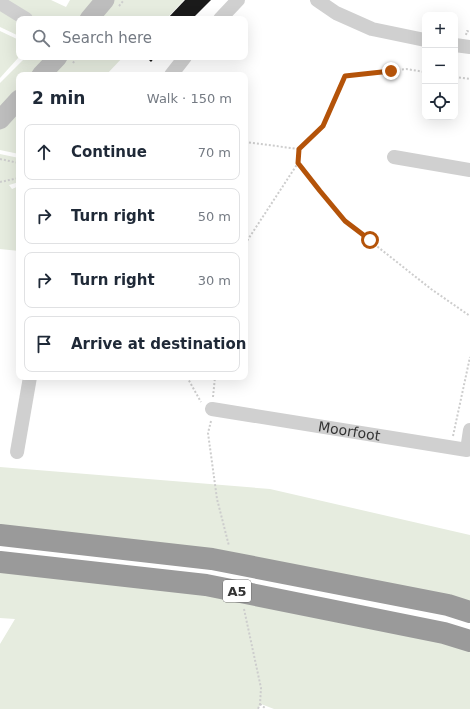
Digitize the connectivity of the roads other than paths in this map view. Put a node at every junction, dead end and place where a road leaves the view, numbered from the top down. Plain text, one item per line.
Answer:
1 (105, 0) edge
2 (238, 0) edge
3 (317, 0) edge
4 (0, 3) edge
5 (21, 16) edge
6 (92, 16) edge
7 (223, 16) edge
8 (422, 39) edge
9 (458, 45) edge
10 (470, 47) edge
11 (55, 60) edge
12 (184, 60) edge
13 (45, 72) edge
14 (174, 72) edge
15 (16, 103) edge
16 (0, 120) edge
17 (394, 157) dead end
18 (470, 170) edge
19 (29, 380) edge
20 (207, 406) road end
21 (470, 430) edge
22 (468, 450) edge
23 (17, 452) dead end
24 (0, 535) edge
25 (0, 562) edge
26 (470, 612) edge
27 (470, 641) edge

1 - 6 street
2 - 7 street
3 - 8 street
4 - 5 street
9 - 10 street
11 - 13 street
12 - 14 street
15 - 16 street
17 - 18 street
19 - 23 street
20 - 22 street, Moorfoot
21 - 22 street, Moorfoot
24 - 26 highway, A5
25 - 27 highway, A5

